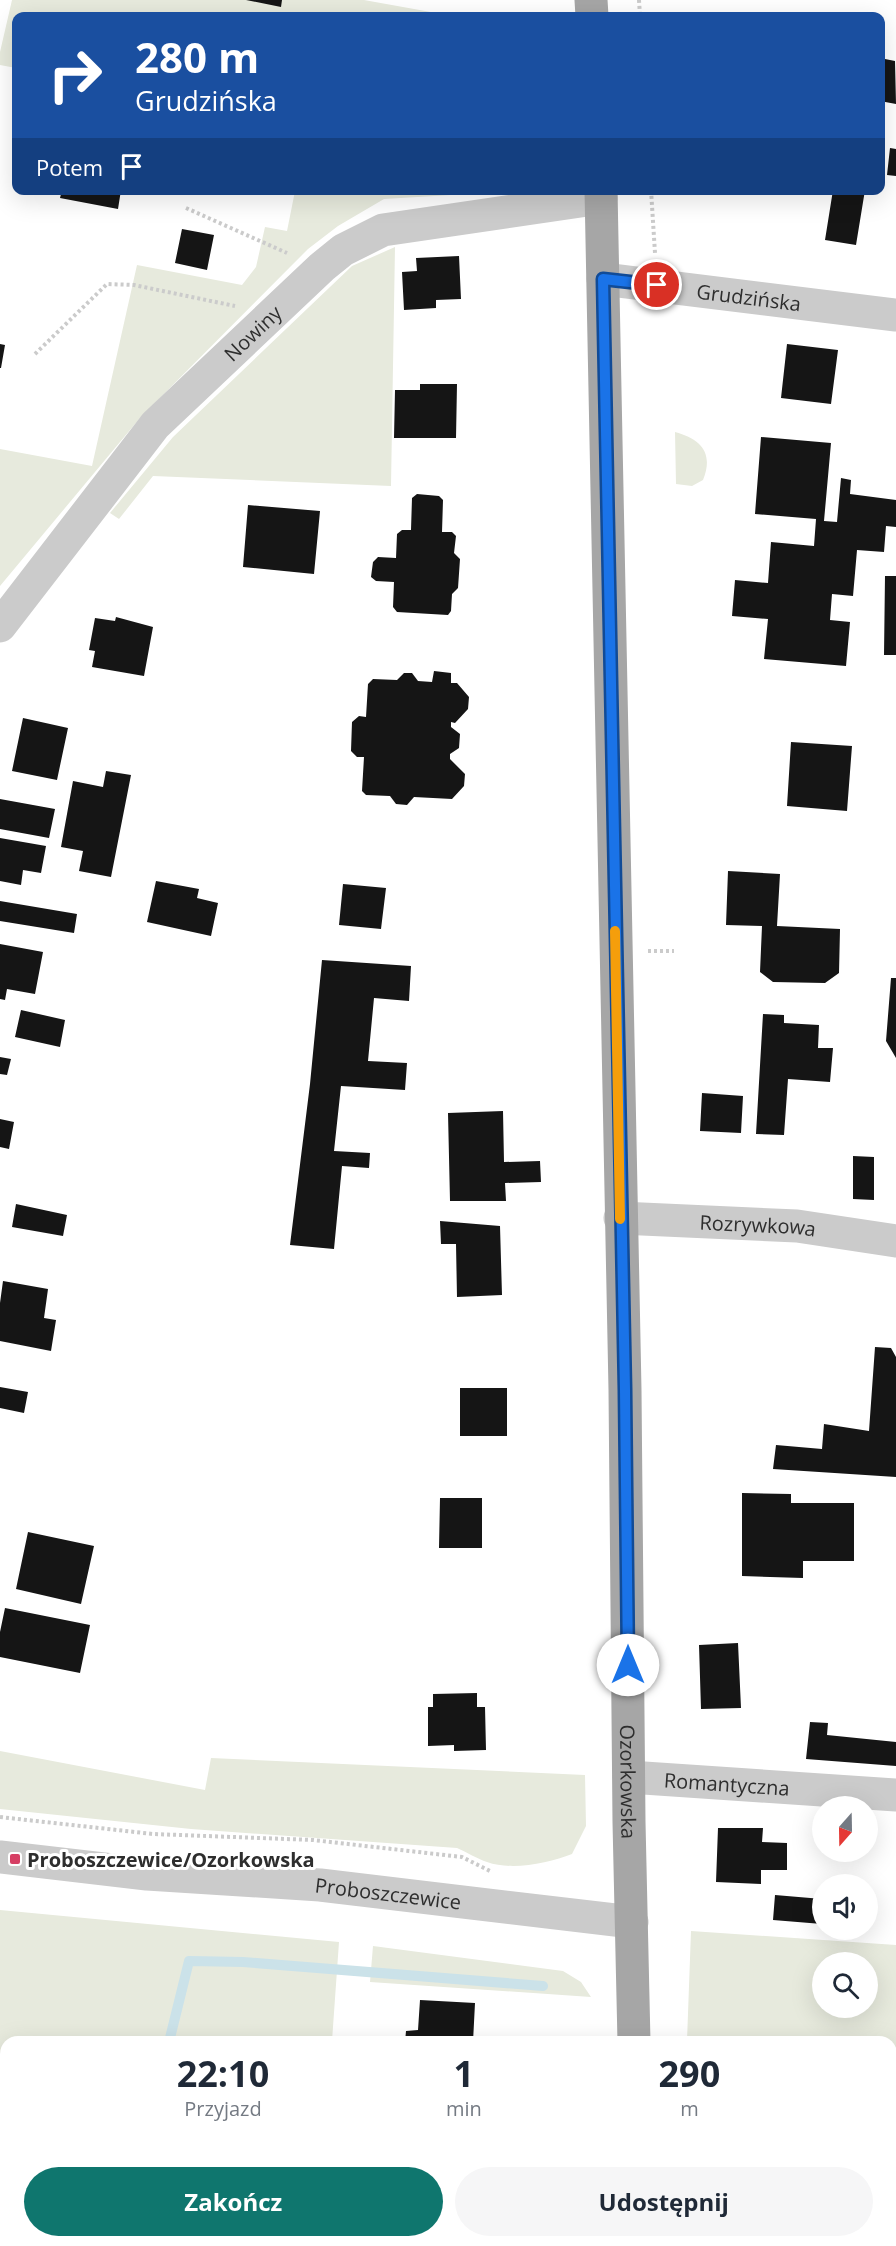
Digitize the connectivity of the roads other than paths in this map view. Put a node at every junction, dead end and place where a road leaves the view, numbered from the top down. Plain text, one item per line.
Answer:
1 (595, 195) edge
2 (601, 195) edge
3 (603, 279) junction
4 (896, 315) edge
5 (0, 626) edge
6 (620, 1218) junction
7 (896, 1241) edge
8 (628, 1777) junction
9 (896, 1795) edge
10 (0, 1857) edge
11 (632, 1922) junction
12 (634, 2036) edge

1 - 5 street, Nowiny
2 - 3 main road, Ozorkowska
3 - 4 street, Grudzińska
3 - 6 main road, Ozorkowska
6 - 7 street, Rozrywkowa
6 - 8 main road, Ozorkowska
8 - 9 street, Romantyczna
8 - 11 main road, Ozorkowska
10 - 11 street, Proboszczewice
11 - 12 main road, Ozorkowska

